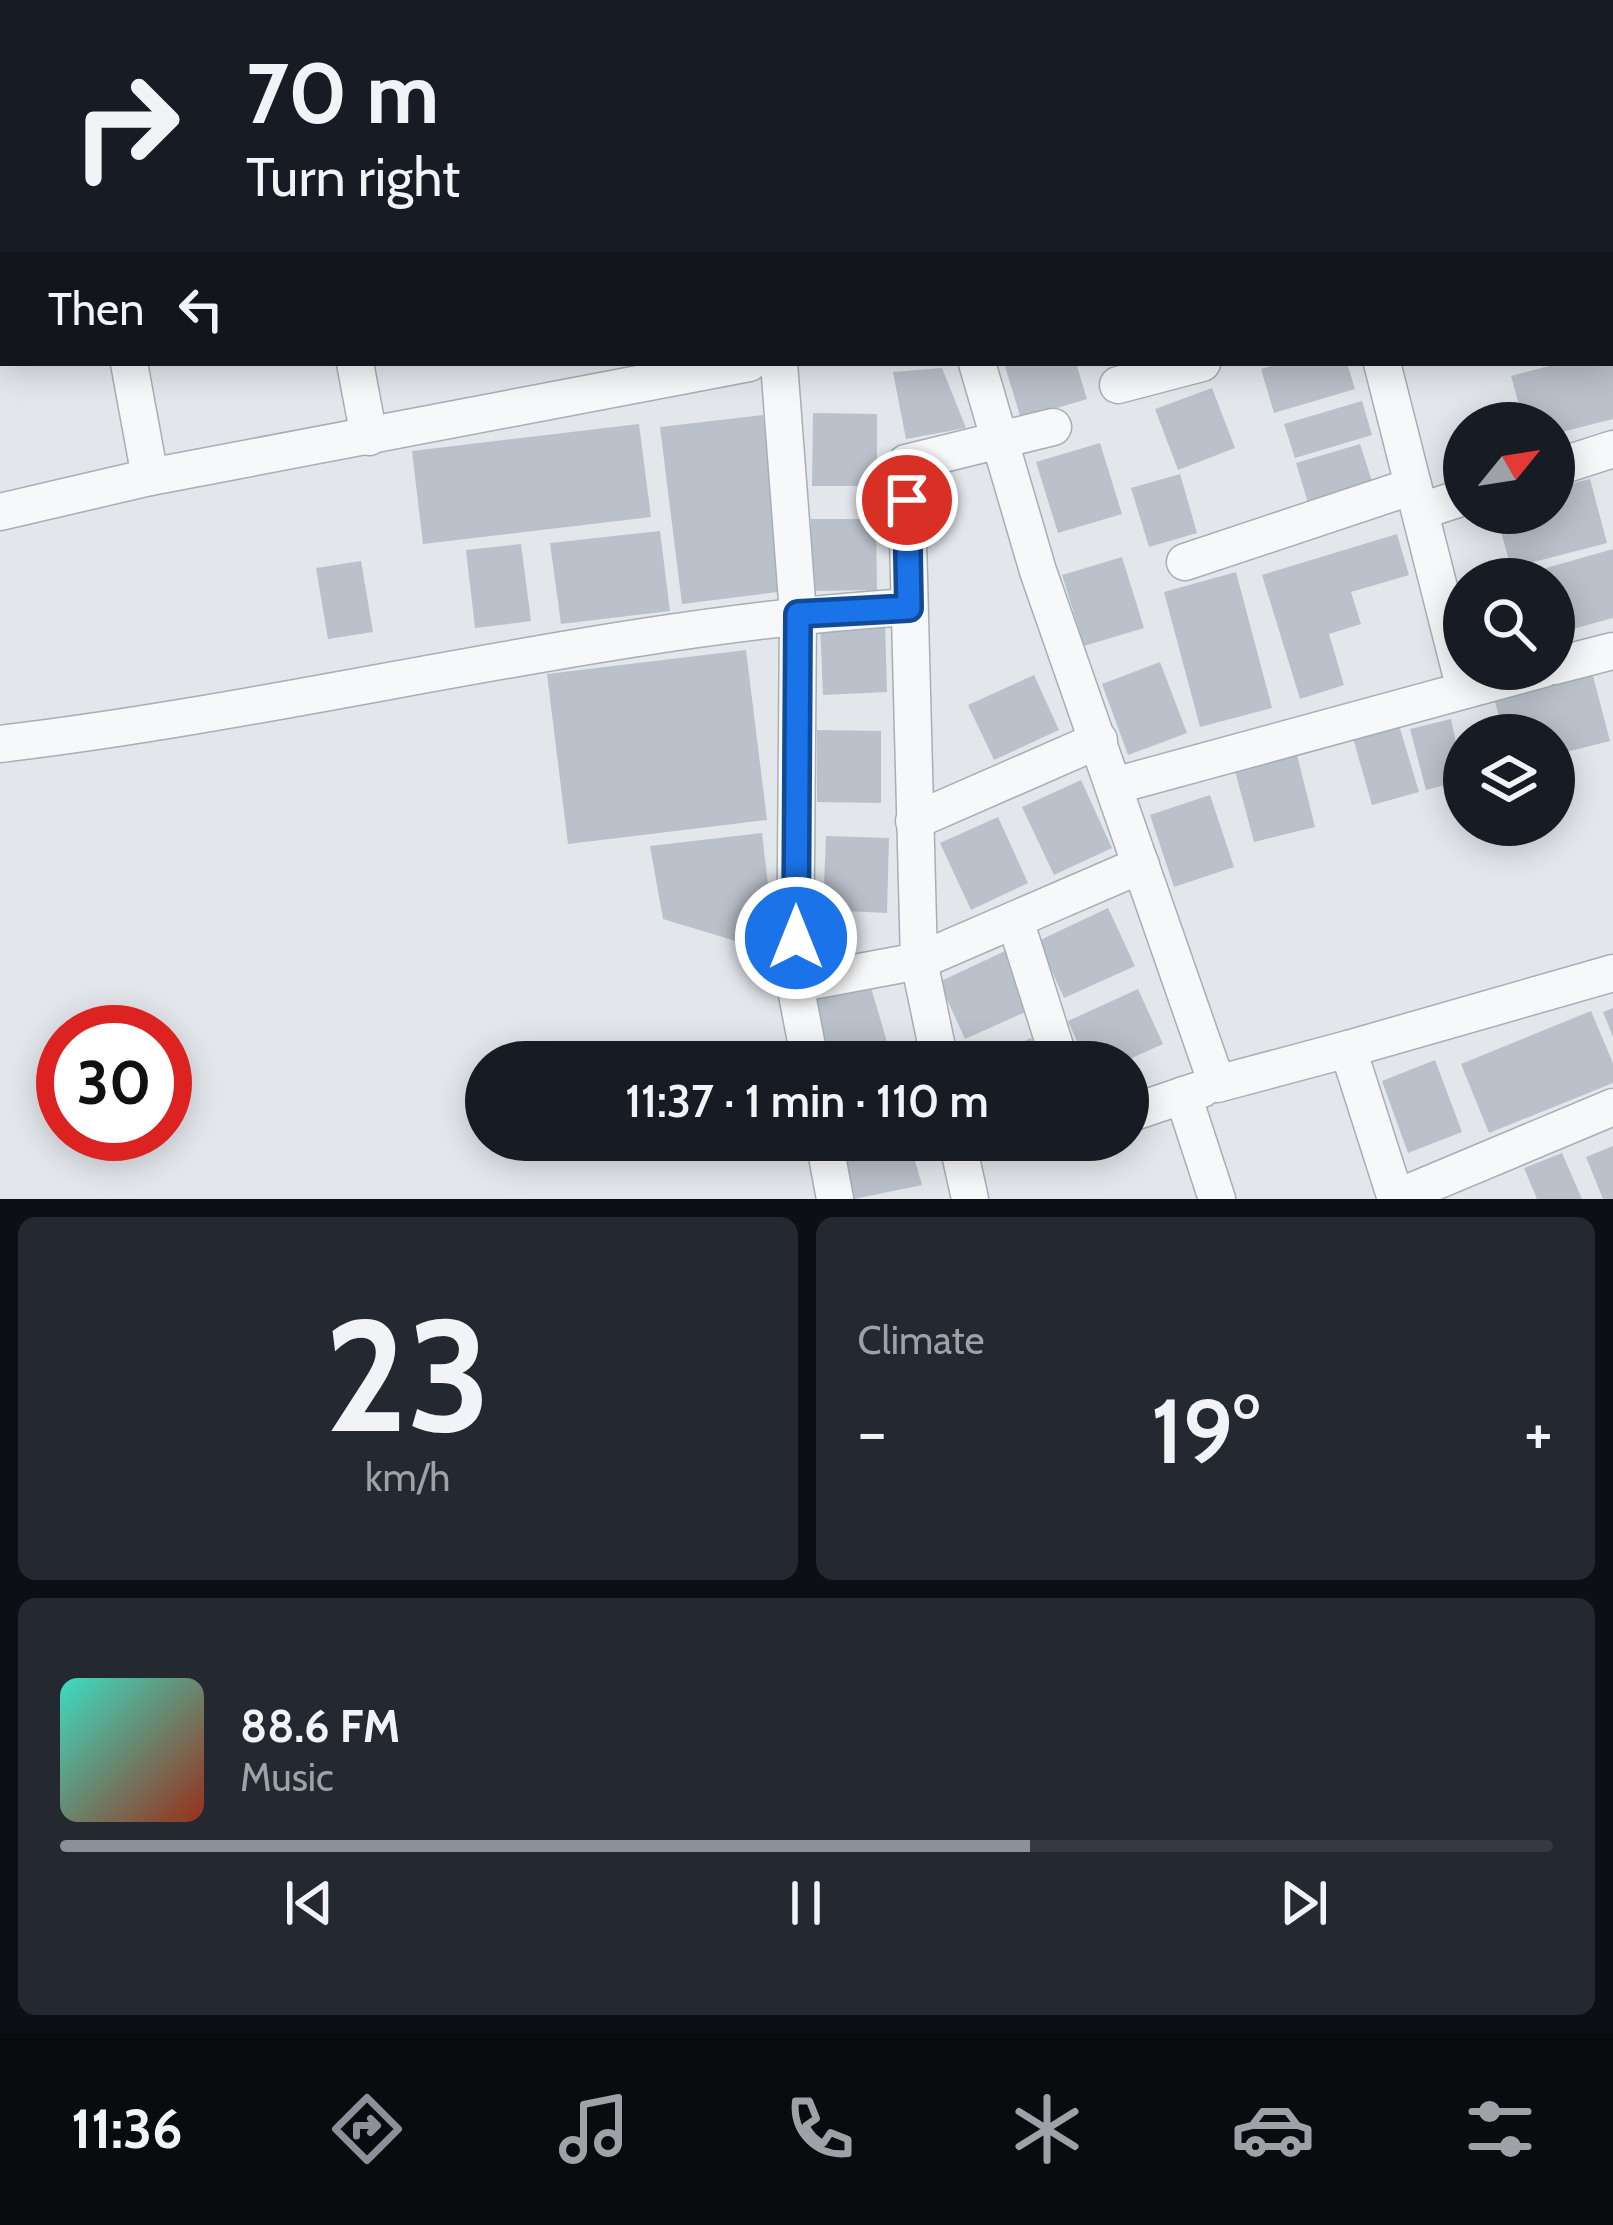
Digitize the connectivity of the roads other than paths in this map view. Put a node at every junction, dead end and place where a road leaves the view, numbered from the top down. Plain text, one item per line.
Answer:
1 (130, 366) edge
2 (356, 366) edge
3 (734, 366) edge
4 (779, 366) edge
5 (978, 366) edge
6 (1191, 366) edge
7 (1383, 366) edge
8 (1118, 385) dead end
9 (1053, 427) dead end
10 (369, 437) junction
11 (997, 442) junction
12 (1613, 449) edge
13 (1575, 461) edge
14 (150, 477) junction
15 (1443, 497) edge
16 (1417, 498) junction
17 (0, 512) edge
18 (1185, 562) dead end
19 (1443, 602) edge
20 (909, 608) junction
21 (798, 614) junction
22 (1613, 650) edge
23 (1575, 660) edge
24 (1465, 690) edge
25 (1099, 740) junction
26 (0, 744) edge
27 (1114, 786) junction
28 (914, 821) junction
29 (1141, 865) junction
30 (1015, 920) junction
31 (919, 961) junction
32 (1613, 973) edge
33 (795, 984) junction
34 (806, 1041) edge
35 (936, 1041) edge
36 (1053, 1041) edge
37 (1348, 1049) junction
38 (1200, 1090) junction
39 (1149, 1107) edge
40 (1613, 1107) edge
41 (828, 1161) edge
42 (962, 1161) edge
43 (1396, 1198) edge
44 (835, 1199) edge
45 (970, 1199) edge
46 (1216, 1199) edge

1 - 14 street
2 - 10 street
3 - 10 street
4 - 21 street
5 - 11 street
6 - 8 street
7 - 16 street
9 - 11 street
10 - 14 street
11 - 20 street
11 - 25 street
12 - 13 street
14 - 17 street
15 - 16 street
16 - 18 street
16 - 19 street
20 - 21 street
20 - 28 street
21 - 26 street
21 - 33 street
22 - 23 street
24 - 27 street
25 - 27 street
25 - 28 street
27 - 29 street
28 - 31 street
29 - 30 street
29 - 38 street
30 - 31 street
30 - 36 street
31 - 33 street
31 - 35 street
32 - 37 street
33 - 34 street
37 - 38 street
37 - 43 street
38 - 39 street
38 - 46 street
40 - 43 street
41 - 44 street
42 - 45 street

